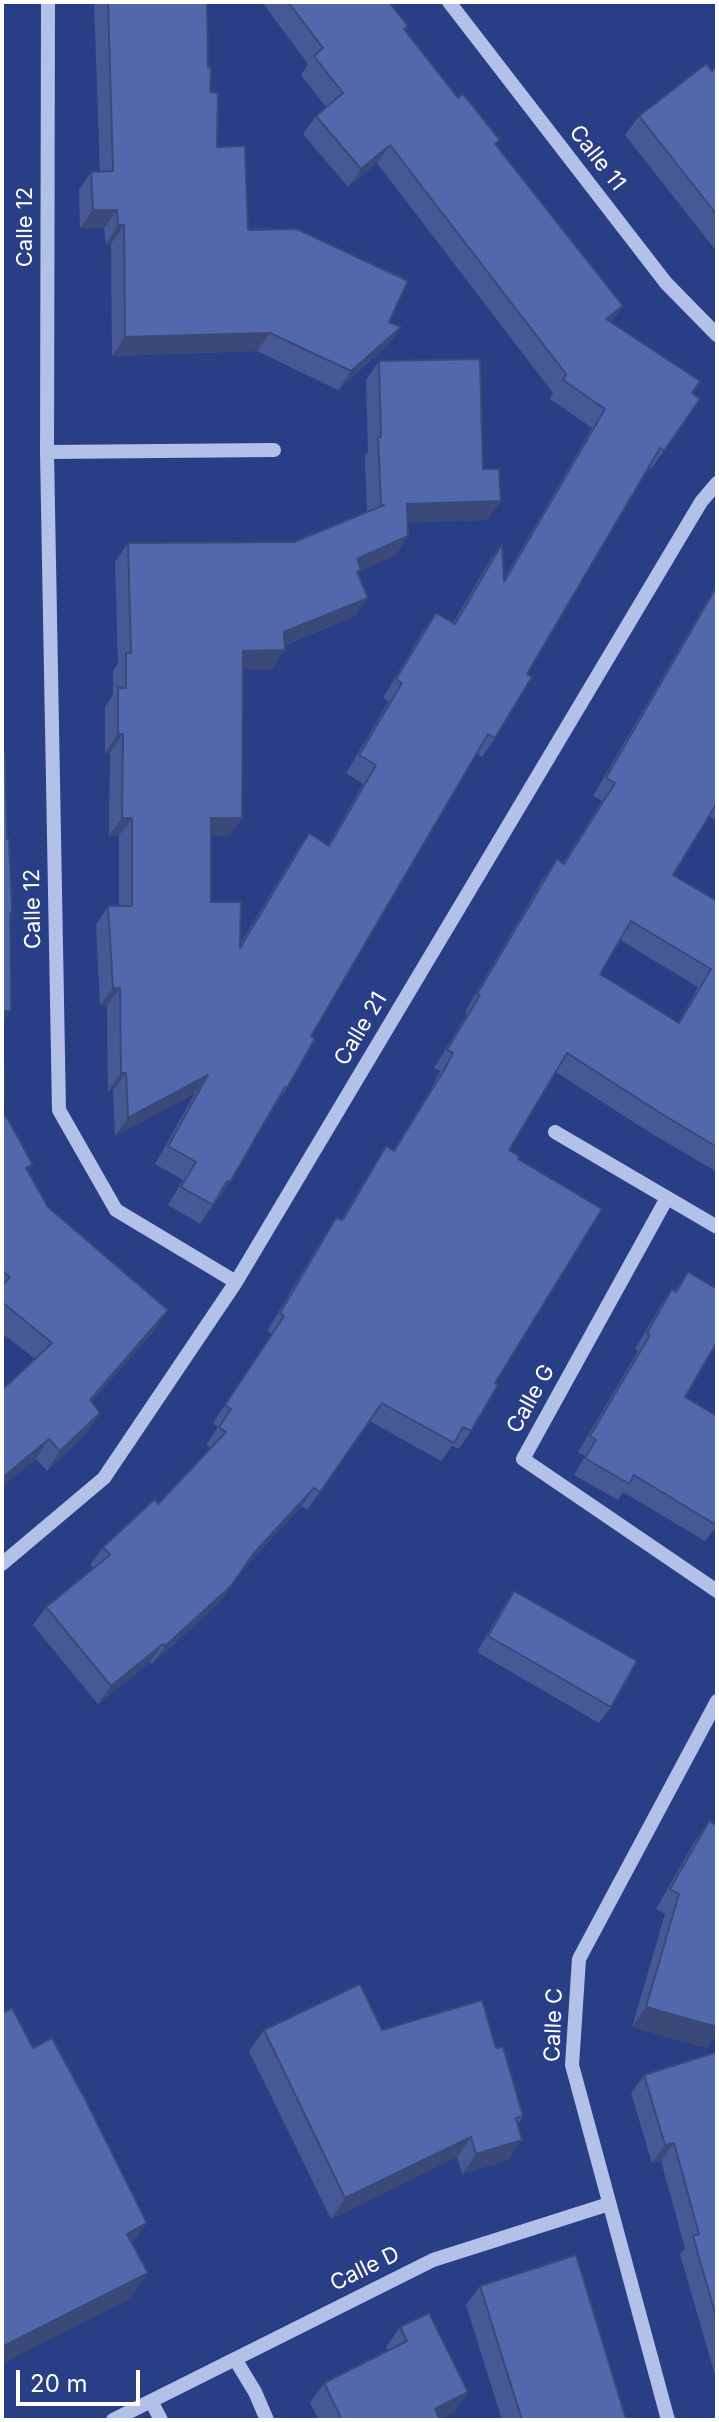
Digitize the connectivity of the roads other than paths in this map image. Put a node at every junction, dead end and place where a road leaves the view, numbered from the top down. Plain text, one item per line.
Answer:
1 (48, 2) edge
2 (449, 2) edge
3 (717, 335) edge
4 (274, 450) dead end
5 (47, 452) junction
6 (717, 483) edge
7 (555, 1132) dead end
8 (667, 1198) junction
9 (717, 1227) edge
10 (236, 1282) junction
11 (2, 1564) edge
12 (717, 1591) edge
13 (717, 1701) edge
14 (609, 2204) junction
15 (235, 2359) junction
16 (151, 2401) junction
17 (113, 2420) edge
18 (161, 2420) edge
19 (267, 2420) edge
20 (668, 2420) edge

1 - 5 street, Calle 12
2 - 3 street, Calle 11
4 - 5 street
5 - 10 street, Calle 12
6 - 10 street, Calle 21
7 - 8 street
8 - 9 street
8 - 12 street, Calle G
10 - 11 street, Calle 21
13 - 14 street, Calle C
14 - 15 street, Calle D
14 - 20 street, Calle C
15 - 16 street, Calle D
15 - 19 street
16 - 17 street, Calle D
16 - 18 street

